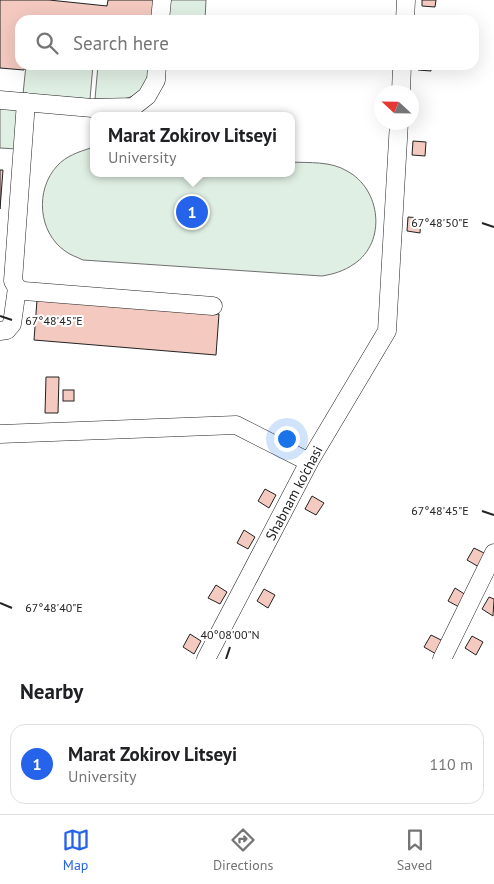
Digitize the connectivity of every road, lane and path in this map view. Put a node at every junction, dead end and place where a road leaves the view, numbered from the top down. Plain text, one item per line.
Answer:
1 (162, 0) edge
2 (406, 0) edge
3 (160, 15) edge
4 (405, 15) edge
5 (157, 70) edge
6 (402, 70) edge
7 (401, 85) edge
8 (0, 100) edge
9 (26, 102) junction
10 (399, 130) edge
11 (17, 288) junction
12 (213, 306) dead end
13 (0, 332) edge
14 (0, 434) edge
15 (309, 462) junction
16 (494, 553) edge
17 (206, 659) edge
18 (442, 659) edge

1 - 3 street
2 - 4 street
5 - 9 street
6 - 7 street
8 - 9 street
9 - 11 street
10 - 15 street, Shabnam ko'chasi
11 - 12 street
11 - 13 street
14 - 15 street
15 - 17 street, Shabnam ko'chasi
16 - 18 street

